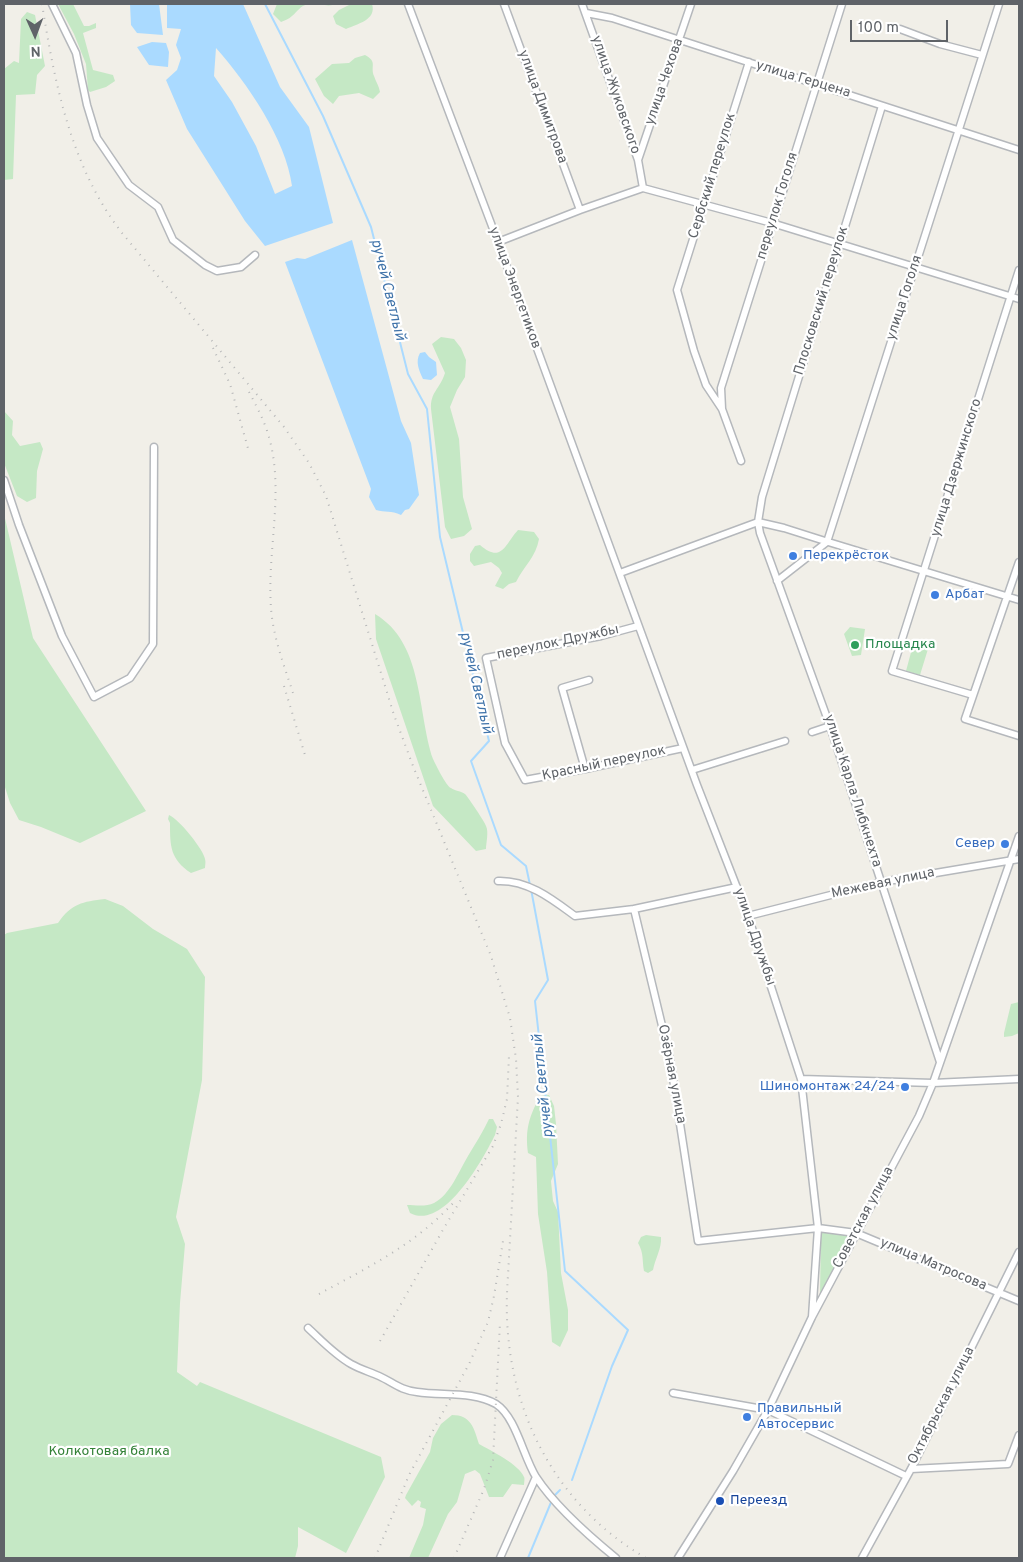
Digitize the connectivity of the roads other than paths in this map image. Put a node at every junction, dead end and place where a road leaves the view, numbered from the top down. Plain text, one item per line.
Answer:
1 (52, 4) edge
2 (408, 4) edge
3 (504, 4) edge
4 (582, 4) edge
5 (691, 4) edge
6 (842, 4) edge
7 (999, 4) edge
8 (586, 13) junction
9 (900, 29) dead end
10 (680, 40) junction
11 (982, 55) junction
12 (749, 62) junction
13 (816, 84) junction
14 (882, 106) junction
15 (960, 130) junction
16 (1019, 150) edge
17 (638, 160) junction
18 (643, 188) junction
19 (704, 205) junction
20 (580, 210) junction
21 (772, 223) junction
22 (498, 242) junction
23 (839, 244) junction
24 (254, 255) dead end
25 (915, 267) junction
26 (1019, 270) edge
27 (1011, 297) junction
28 (1019, 299) edge
29 (722, 409) junction
30 (154, 447) dead end
31 (740, 461) dead end
32 (4, 480) edge
33 (758, 522) junction
34 (828, 542) junction
35 (1019, 562) edge
36 (925, 572) junction
37 (620, 573) junction
38 (777, 581) junction
39 (1008, 597) junction
40 (1019, 600) edge
41 (638, 626) junction
42 (590, 680) dead end
43 (973, 695) junction
44 (830, 726) junction
45 (812, 732) dead end
46 (1019, 736) edge
47 (785, 741) dead end
48 (684, 748) junction
49 (585, 770) junction
50 (692, 770) junction
51 (525, 780) joint
52 (1019, 836) edge
53 (1019, 859) edge
54 (1012, 860) junction
55 (498, 881) dead end
56 (882, 882) junction
57 (737, 888) junction
58 (634, 909) junction
59 (748, 916) junction
60 (940, 1062) junction
61 (800, 1079) junction
62 (1019, 1079) edge
63 (933, 1083) junction
64 (818, 1228) junction
65 (856, 1233) junction
66 (698, 1241) joint
67 (1019, 1252) edge
68 (999, 1293) junction
69 (1019, 1301) edge
70 (812, 1316) junction
71 (308, 1328) dead end
72 (673, 1393) dead end
73 (768, 1410) junction
74 (1019, 1435) edge
75 (910, 1469) junction
76 (906, 1476) junction
77 (536, 1477) junction
78 (500, 1558) edge
79 (616, 1558) edge
80 (678, 1558) edge
81 (862, 1558) edge

1 - 24 street
2 - 22 street, улица Энергетиков
3 - 20 street, улица Димитрова
4 - 8 street, улица Жуковского
5 - 10 street, улица Чехова
6 - 13 street, переулок Гоголя
7 - 11 street, улица Гоголя
8 - 10 street, улица Герцена
8 - 17 street, улица Жуковского
9 - 11 street
10 - 12 street, улица Герцена
10 - 17 street, улица Чехова
11 - 15 street, улица Гоголя
12 - 13 street, улица Герцена
12 - 19 street, Сербский переулок
13 - 14 street, улица Герцена
13 - 21 street, переулок Гоголя
14 - 15 street, улица Герцена
14 - 23 street, Плосковский переулок
15 - 16 street, улица Герцена
15 - 25 street, улица Гоголя
17 - 18 street, улица Жуковского
18 - 19 street
18 - 20 street
19 - 21 street
19 - 29 street, Сербский переулок
20 - 22 street
21 - 23 street
21 - 29 street, переулок Гоголя
22 - 37 street, улица Энергетиков
23 - 25 street
23 - 33 street, Плосковский переулок
25 - 27 street
25 - 34 street, улица Гоголя
26 - 27 street, улица Дзержинского
27 - 28 street
27 - 36 street, улица Дзержинского
29 - 31 street
30 - 32 street
33 - 34 street
33 - 37 street
33 - 38 street, улица Карла Либкнехта
34 - 36 street
34 - 38 street
35 - 39 street
36 - 39 street
36 - 43 street, улица Дзержинского
37 - 41 street, улица Дружбы
38 - 44 street, улица Карла Либкнехта
39 - 40 street
39 - 43 street
41 - 48 street, улица Дружбы
41 - 51 street, переулок Дружбы
42 - 49 street
43 - 46 street
44 - 45 street
44 - 56 street, улица Карла Либкнехта
47 - 50 street
48 - 49 street, Красный переулок
48 - 50 street, улица Дружбы
49 - 51 street, Красный переулок
50 - 57 street, улица Дружбы
52 - 54 street, Советская улица
53 - 54 street, Межевая улица
54 - 56 street, Межевая улица
54 - 60 street, Советская улица
55 - 58 street
56 - 59 street, Межевая улица
56 - 60 street, улица Карла Либкнехта
57 - 58 street
57 - 59 street, улица Дружбы
58 - 66 street, Озёрная улица
59 - 61 street, улица Дружбы
60 - 63 street, Советская улица
61 - 63 street
61 - 64 street, улица Дружбы
62 - 63 street
63 - 65 street, Советская улица
64 - 65 street, улица Матросова
64 - 66 street, улица Матросова
64 - 70 street, улица Дружбы
65 - 68 street, улица Матросова
65 - 70 street, Советская улица
67 - 68 street, Октябрьская улица
68 - 69 street, улица Матросова
68 - 75 street, Октябрьская улица
70 - 73 street, Советская улица
71 - 77 street
72 - 73 street
73 - 76 street
73 - 80 street, Советская улица
74 - 75 street
75 - 76 street, Октябрьская улица
76 - 81 street, Октябрьская улица
77 - 78 street
77 - 79 street

